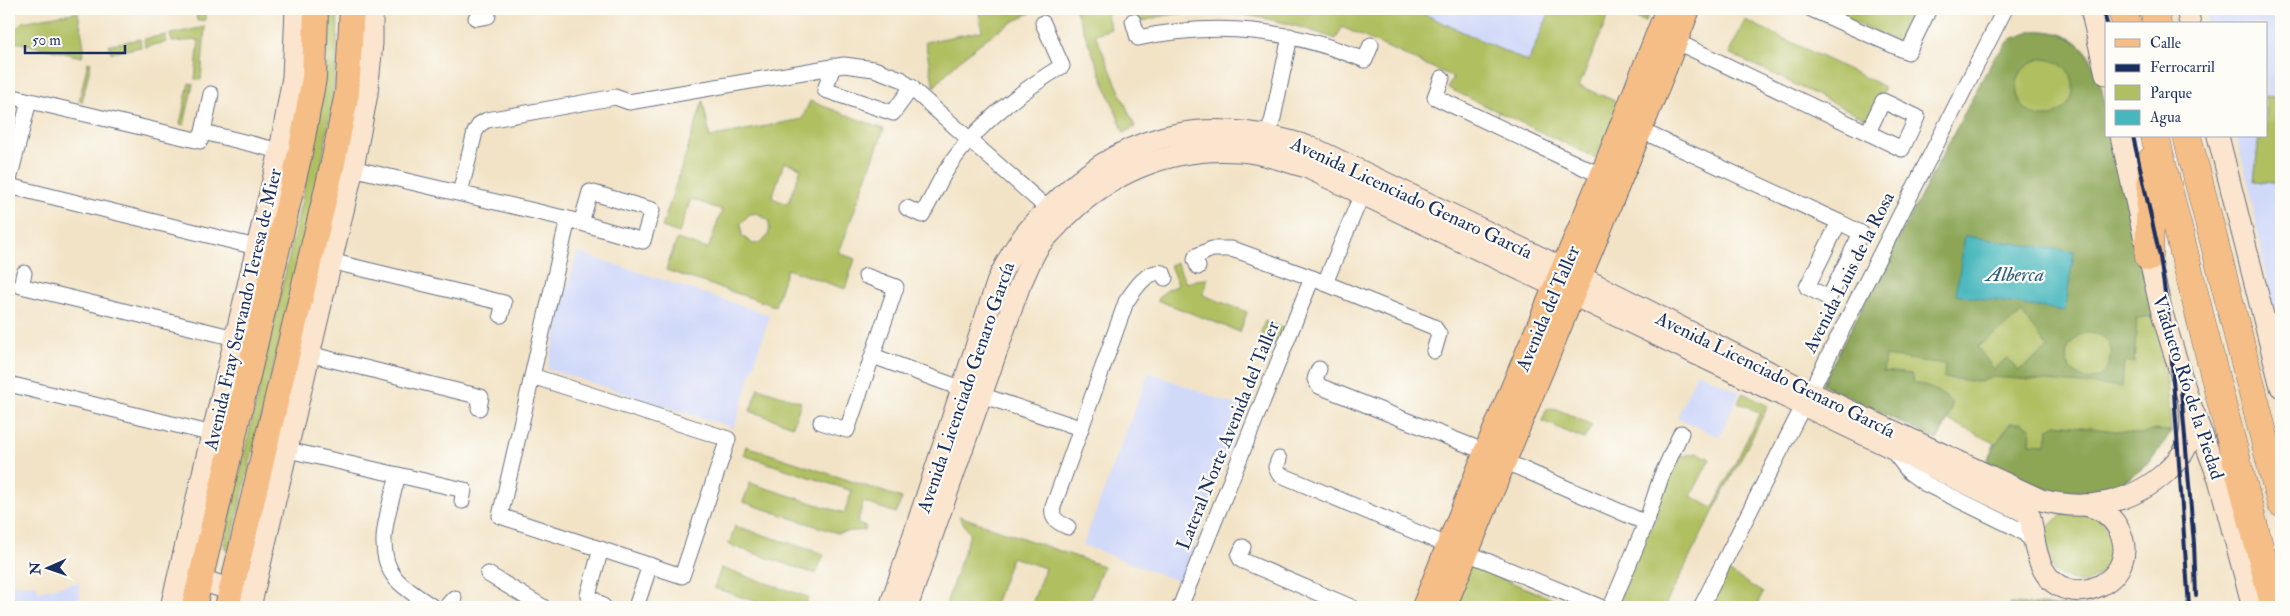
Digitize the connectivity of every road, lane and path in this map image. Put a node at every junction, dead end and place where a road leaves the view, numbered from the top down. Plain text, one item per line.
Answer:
1 (296, 9) edge
2 (316, 9) edge
3 (352, 9) edge
4 (372, 9) edge
5 (1668, 9) edge
6 (1688, 9) edge
7 (1811, 9) edge
8 (1929, 9) edge
9 (2005, 9) edge
10 (2091, 9) edge
11 (2122, 9) edge
12 (2154, 9) edge
13 (2186, 9) edge
14 (1133, 21) dead end
15 (2126, 22) edge
16 (2157, 22) edge
17 (2189, 22) edge
18 (1043, 23) dead end
19 (1290, 36) junction
20 (1675, 41) junction
21 (1371, 45) dead end
22 (833, 66) junction
23 (2105, 70) edge
24 (1442, 78) dead end
25 (1648, 85) junction
26 (912, 87) junction
27 (211, 94) dead end
28 (9, 96) edge
29 (29, 101) junction
30 (1640, 130) junction
31 (202, 132) junction
32 (1868, 132) dead end
33 (1268, 134) junction
34 (2121, 138) edge
35 (2154, 138) edge
36 (2155, 138) edge
37 (2187, 138) edge
38 (2219, 138) edge
39 (971, 140) junction
40 (280, 151) junction
41 (1143, 154) junction
42 (1310, 158) junction
43 (343, 166) junction
44 (1602, 176) junction
45 (9, 180) edge
46 (9, 186) edge
47 (460, 192) junction
48 (1362, 194) junction
49 (907, 208) dead end
50 (1048, 209) junction
51 (574, 221) junction
52 (1839, 222) junction
53 (256, 247) junction
54 (2149, 257) junction
55 (330, 261) junction
56 (1198, 267) dead end
57 (24, 273) dead end
58 (866, 276) dead end
59 (1165, 278) dead end
60 (998, 280) junction
61 (1318, 281) junction
62 (1568, 282) junction
63 (1019, 287) junction
64 (501, 315) dead end
65 (235, 338) junction
66 (2276, 348) edge
67 (1434, 351) dead end
68 (309, 354) junction
69 (873, 356) junction
70 (1319, 369) dead end
71 (532, 376) junction
72 (9, 384) edge
73 (2281, 387) edge
74 (972, 392) junction
75 (1806, 399) junction
76 (2189, 401) junction
77 (479, 408) dead end
78 (821, 422) dead end
79 (1080, 428) junction
80 (1681, 433) dead end
81 (213, 434) junction
82 (288, 450) junction
83 (1495, 456) junction
84 (1278, 459) dead end
85 (948, 463) junction
86 (398, 475) junction
87 (462, 501) dead end
88 (2281, 503) edge
89 (2085, 505) junction
90 (1646, 523) junction
91 (1068, 526) dead end
92 (1243, 547) dead end
93 (601, 549) junction
94 (1458, 550) junction
95 (650, 565) junction
96 (488, 574) dead end
97 (190, 576) junction
98 (1443, 593) edge
99 (229, 598) edge
100 (187, 605) edge
101 (253, 606) edge
102 (433, 607) edge
103 (543, 607) edge
104 (604, 607) edge
105 (636, 607) edge
106 (890, 607) edge
107 (907, 607) edge
108 (1180, 607) edge
109 (1351, 607) edge
110 (1424, 607) edge
111 (1600, 607) edge
112 (1611, 607) edge
113 (1701, 607) edge
114 (2253, 607) edge
115 (2275, 607) edge

1 - 40 street, Avenida Fray Servando Teresa de Mier
2 - 97 main road, Avenida Fray Servando Teresa de Mier
3 - 43 main road
4 - 43 street
5 - 25 main road, Avenida del Taller
6 - 20 main road, Avenida del Taller
7 - 8 street
9 - 75 street, Avenida Luis de la Rosa
10 - 23 street
11 - 15 highway
12 - 16 highway
13 - 17 street
14 - 19 street
18 - 39 street
19 - 21 street
19 - 33 street
20 - 25 main road, Avenida del Taller
20 - 32 street
22 - 26 street
22 - 26 street
22 - 47 street
24 - 44 street
25 - 30 main road, Avenida del Taller
25 - 44 main road, Avenida del Taller
26 - 39 street
27 - 31 street
28 - 29 street
29 - 31 street
29 - 45 street
30 - 52 street
30 - 62 main road, Avenida del Taller
31 - 40 street
33 - 41 street, Avenida Licenciado Genaro García
33 - 42 street, Avenida Licenciado Genaro García
34 - 54 street, Viaducto Río de la Piedad
35 - 54 highway
36 - 115 highway, Viaducto Río de la Piedad
37 - 88 highway
38 - 66 street
39 - 49 street
39 - 50 street
40 - 53 street, Avenida Fray Servando Teresa de Mier
41 - 42 street, Avenida Licenciado Genaro García
41 - 50 street, Avenida Licenciado Genaro García
41 - 63 street, Avenida Licenciado Genaro García
42 - 48 street, Avenida Licenciado Genaro García
42 - 62 street, Avenida Licenciado Genaro García
43 - 47 street
43 - 55 street
43 - 99 main road
44 - 62 main road, Avenida del Taller
46 - 53 street
47 - 51 street
48 - 61 street, Lateral Norte Avenida del Taller
48 - 62 street, Avenida Licenciado Genaro García
50 - 60 street, Avenida Licenciado Genaro García
51 - 51 street
51 - 71 street
52 - 52 street
53 - 65 street, Avenida Fray Servando Teresa de Mier
54 - 76 street, Viaducto Río de la Piedad
55 - 64 street
55 - 68 street
56 - 61 street
57 - 65 street
58 - 69 street
59 - 79 street
60 - 63 street
60 - 74 street, Avenida Licenciado Genaro García
61 - 67 street
61 - 108 street, Lateral Norte Avenida del Taller
62 - 75 street, Avenida Licenciado Genaro García
62 - 83 main road, Avenida del Taller
63 - 74 street, Avenida Licenciado Genaro García
65 - 81 street, Avenida Fray Servando Teresa de Mier
66 - 73 street
68 - 77 street
68 - 82 street
69 - 74 street
69 - 78 street
70 - 83 street
71 - 93 street
71 - 95 street
72 - 81 street
74 - 79 street
74 - 85 street, Avenida Licenciado Genaro García
75 - 89 street, Avenida Licenciado Genaro García
75 - 89 street, Avenida Licenciado Genaro García
75 - 113 street, Avenida Luis de la Rosa
76 - 89 street, Avenida Licenciado Genaro García
76 - 114 street, Viaducto Río de la Piedad
79 - 91 street
80 - 90 street
81 - 97 street, Avenida Fray Servando Teresa de Mier
82 - 86 street
82 - 101 street
83 - 90 street
83 - 94 main road, Avenida del Taller
84 - 94 street
85 - 106 street, Avenida Licenciado Genaro García
85 - 107 street, Avenida Licenciado Genaro García
86 - 87 street
86 - 102 street
90 - 112 street
92 - 109 street
93 - 95 street
93 - 104 street
94 - 98 main road, Avenida del Taller
94 - 111 street
95 - 105 street
96 - 103 street
97 - 99 street
97 - 100 main road, Avenida Fray Servando Teresa de Mier
98 - 110 main road, Avenida del Taller
99 - 101 street

